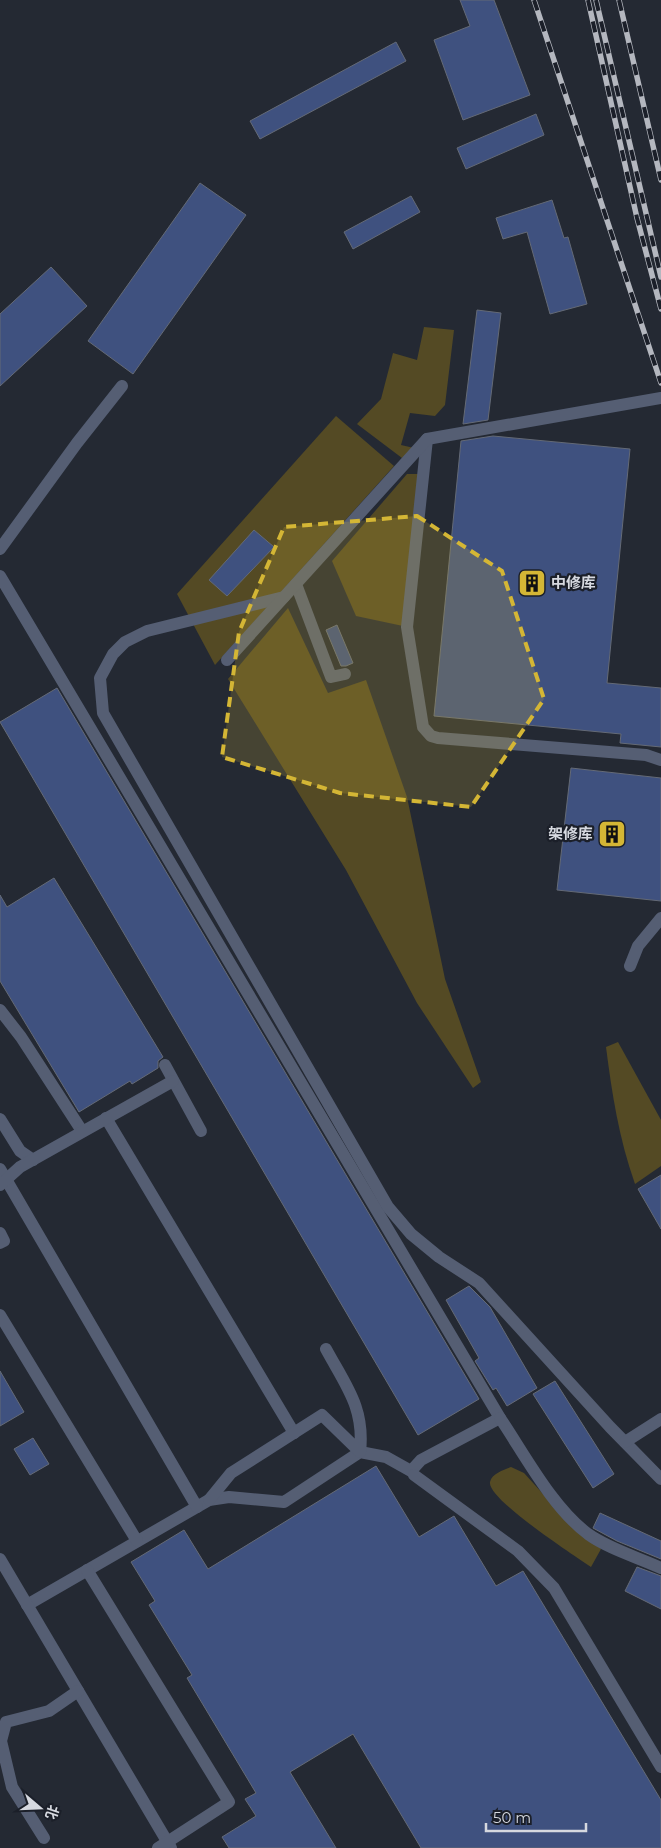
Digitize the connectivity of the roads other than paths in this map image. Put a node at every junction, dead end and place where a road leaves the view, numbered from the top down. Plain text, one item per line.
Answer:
1 (122, 386) dead end
2 (661, 398) edge
3 (427, 439) junction
4 (0, 549) edge
5 (0, 576) edge
6 (296, 584) junction
7 (284, 597) junction
8 (227, 660) dead end
9 (345, 674) dead end
10 (661, 760) edge
11 (661, 918) edge
12 (630, 966) dead end
13 (0, 1010) edge
14 (165, 1065) dead end
15 (173, 1081) junction
16 (0, 1118) edge
17 (106, 1118) junction
18 (201, 1131) dead end
19 (82, 1132) junction
20 (33, 1160) junction
21 (2, 1178) edge
22 (0, 1233) edge
23 (0, 1243) edge
24 (0, 1315) edge
25 (326, 1349) dead end
26 (500, 1418) junction
27 (661, 1419) edge
28 (294, 1433) junction
29 (625, 1442) junction
30 (360, 1452) junction
31 (414, 1475) dead end
32 (661, 1479) edge
33 (209, 1500) junction
34 (197, 1507) junction
35 (137, 1542) junction
36 (0, 1558) edge
37 (661, 1568) edge
38 (87, 1570) junction
39 (27, 1605) junction
40 (78, 1691) junction
41 (661, 1767) edge
42 (44, 1838) dead end
43 (166, 1846) edge

1 - 4 lane
2 - 3 lane
3 - 6 lane
3 - 10 lane
5 - 26 lane
6 - 7 lane
6 - 9 lane
7 - 8 lane
7 - 29 lane
11 - 12 lane
13 - 19 lane
14 - 15 lane
15 - 17 lane
15 - 18 lane
16 - 20 lane
17 - 19 lane
17 - 28 lane
19 - 20 lane
20 - 21 lane
21 - 34 lane
22 - 23 lane
24 - 35 lane
25 - 30 lane
26 - 30 lane
26 - 37 lane
27 - 29 lane
28 - 30 lane
28 - 33 lane
29 - 32 lane
30 - 33 lane
31 - 41 lane
33 - 34 lane
34 - 35 lane
35 - 38 lane
36 - 39 lane
38 - 39 lane
38 - 43 lane
39 - 40 lane
40 - 42 lane
40 - 43 lane

